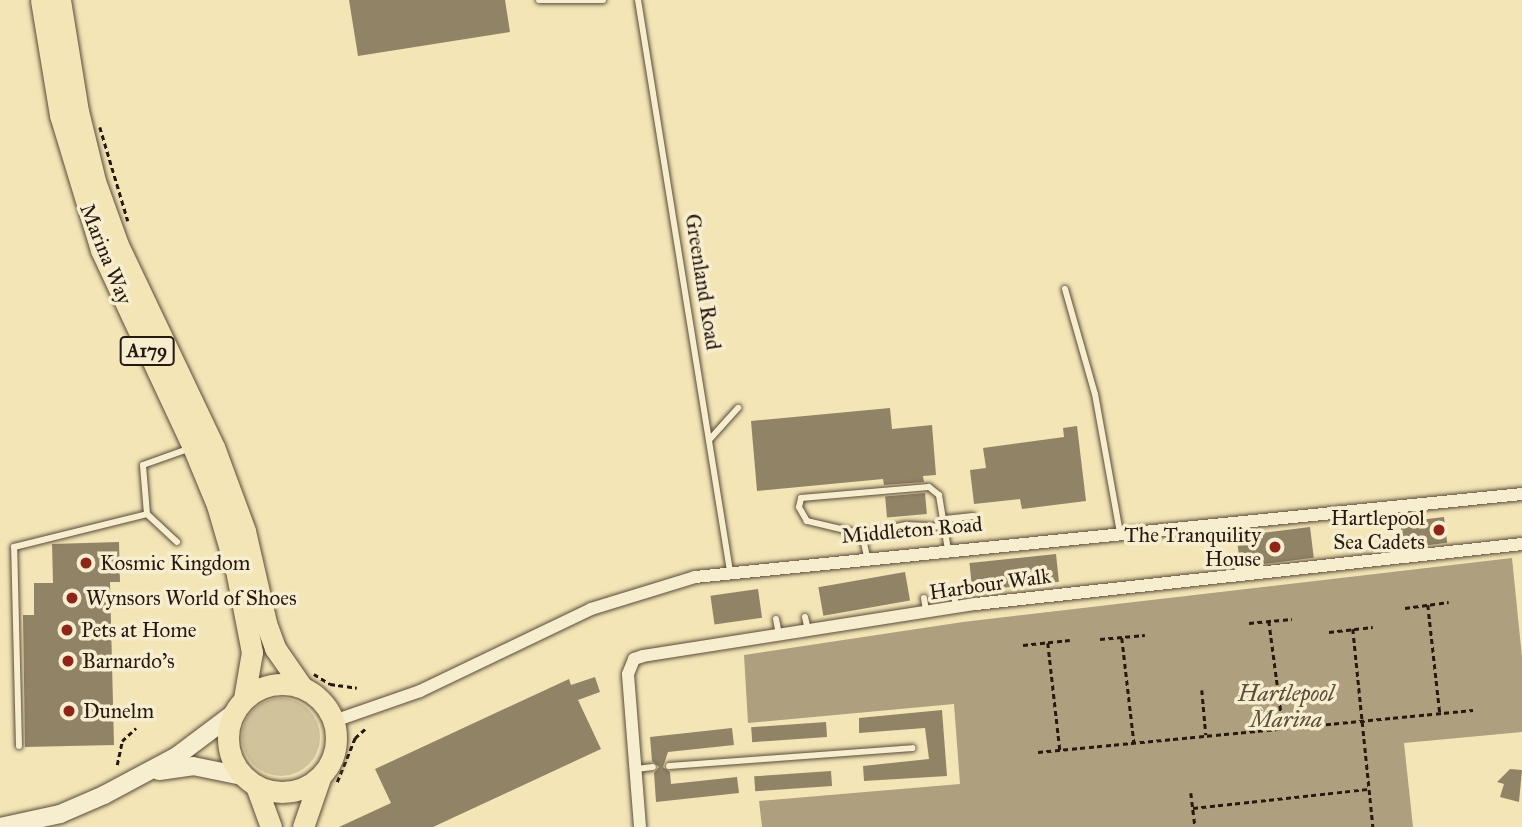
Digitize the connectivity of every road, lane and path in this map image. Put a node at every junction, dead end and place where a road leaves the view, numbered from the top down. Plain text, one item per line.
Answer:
1 (41, 0) edge
2 (60, 0) edge
3 (539, 0) edge
4 (603, 0) edge
5 (638, 0) edge
6 (98, 119) dead end
7 (129, 222) dead end
8 (1065, 289) dead end
9 (738, 408) dead end
10 (710, 439) junction
11 (193, 447) junction
12 (1522, 494) edge
13 (147, 514) junction
14 (973, 516) dead end
15 (945, 519) junction
16 (946, 527) junction
17 (1119, 533) junction
18 (862, 534) junction
19 (177, 542) dead end
20 (1522, 544) edge
21 (948, 550) junction
22 (867, 557) junction
23 (730, 571) junction
24 (954, 593) dead end
25 (924, 597) dead end
26 (1449, 602) dead end
27 (1428, 605) junction
28 (956, 607) junction
29 (1405, 608) dead end
30 (926, 611) junction
31 (1292, 619) dead end
32 (776, 620) dead end
33 (1269, 621) junction
34 (1249, 623) dead end
35 (1373, 626) dead end
36 (1353, 629) junction
37 (1329, 632) dead end
38 (779, 634) junction
39 (1145, 635) dead end
40 (1122, 638) junction
41 (1100, 639) dead end
42 (1070, 640) dead end
43 (1048, 643) junction
44 (1023, 645) dead end
45 (307, 666) dead end
46 (302, 687) junction
47 (356, 688) dead end
48 (1202, 690) dead end
49 (239, 706) junction
50 (1472, 710) dead end
51 (1440, 713) junction
52 (1362, 719) junction
53 (334, 721) junction
54 (1283, 727) junction
55 (136, 728) dead end
56 (366, 728) dead end
57 (1206, 735) junction
58 (1134, 742) junction
59 (19, 746) dead end
60 (912, 748) dead end
61 (1060, 750) junction
62 (1038, 752) dead end
63 (117, 765) dead end
64 (669, 766) dead end
65 (653, 767) dead end
66 (636, 769) junction
67 (145, 774) junction
68 (249, 781) junction
69 (328, 781) junction
70 (1369, 789) junction
71 (1191, 793) dead end
72 (1193, 808) junction
73 (60, 814) junction
74 (9, 824) edge
75 (44, 827) edge
76 (271, 827) edge
77 (303, 827) edge
78 (640, 827) edge
79 (1195, 827) edge
80 (1373, 827) edge

1 - 11 highway, Marina Way / A179
2 - 46 highway, Marina Way / A179
3 - 4 lane
5 - 10 lane, Greenland Road
6 - 7 path
8 - 17 lane
9 - 10 lane
10 - 23 lane, Greenland Road
11 - 13 lane
11 - 49 highway, Marina Way / A179
12 - 17 street, Middleton Road
13 - 19 lane
13 - 59 lane
14 - 15 lane
15 - 16 lane
15 - 18 lane
16 - 18 lane
16 - 21 lane
17 - 21 street, Middleton Road
18 - 22 lane
20 - 28 street, Harbour Walk
21 - 22 street, Middleton Road
22 - 23 street, Middleton Road
23 - 53 street, Middleton Road
24 - 28 lane
25 - 30 lane
26 - 27 path
27 - 29 path
27 - 51 path
28 - 30 street, Harbour Walk
30 - 38 street, Harbour Walk
31 - 33 path
32 - 38 lane
33 - 34 path
33 - 54 path
35 - 36 path
36 - 37 path
36 - 52 path
38 - 66 street, Harbour Walk
39 - 40 path
40 - 41 path
40 - 58 path
42 - 43 path
43 - 44 path
43 - 61 path
45 - 47 path
46 - 49 highway
46 - 53 highway, A179
48 - 57 path
49 - 67 main road
49 - 68 highway, A179
50 - 51 path
51 - 52 path
52 - 54 path
52 - 70 path
53 - 69 highway
54 - 57 path
55 - 63 path
56 - 69 path
57 - 58 path
58 - 61 path
60 - 64 lane
61 - 62 path
65 - 66 lane
66 - 78 street, Harbour Walk
67 - 68 main road
67 - 73 main road
68 - 69 highway
68 - 76 highway, A179
69 - 77 highway
70 - 72 path
70 - 80 path
71 - 72 path
72 - 79 path
73 - 74 main road
73 - 75 main road

